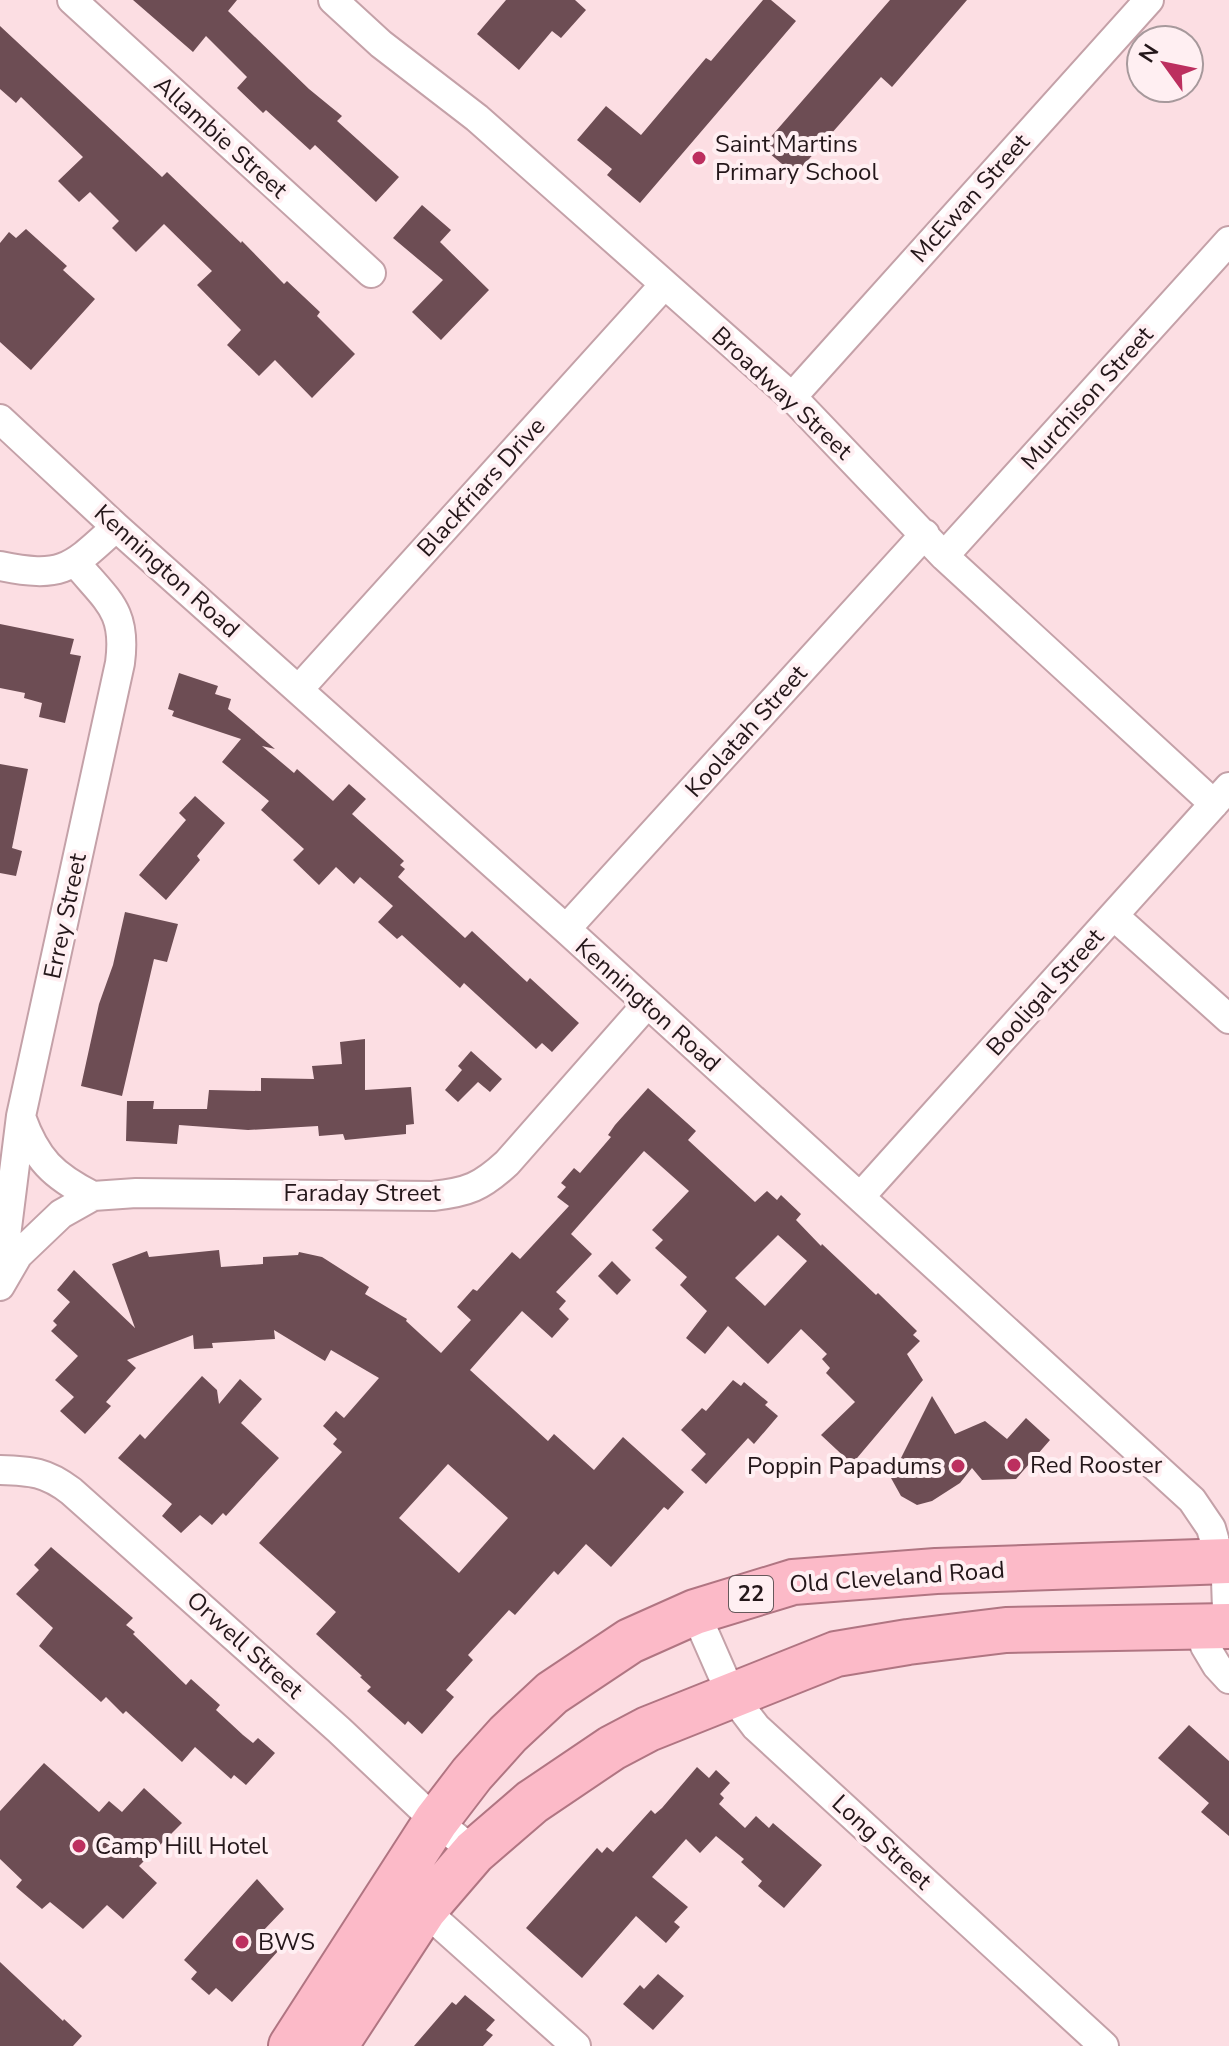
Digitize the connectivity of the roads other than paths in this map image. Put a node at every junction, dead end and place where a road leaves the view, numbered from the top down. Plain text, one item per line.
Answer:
1 (72, 0) edge
2 (333, 0) edge
3 (1149, 0) edge
4 (1229, 241) edge
5 (371, 273) dead end
6 (664, 285) junction
7 (792, 397) junction
8 (0, 419) edge
9 (116, 527) junction
10 (925, 534) junction
11 (944, 556) junction
12 (76, 563) junction
13 (0, 566) edge
14 (299, 689) junction
15 (1222, 795) edge
16 (1114, 916) junction
17 (566, 929) junction
18 (647, 1004) junction
19 (1229, 1019) edge
20 (21, 1116) junction
21 (93, 1196) junction
22 (860, 1197) junction
23 (0, 1285) edge
24 (0, 1470) edge
25 (1225, 1562) edge
26 (695, 1612) junction
27 (1223, 1626) edge
28 (1229, 1679) edge
29 (731, 1694) junction
30 (436, 1821) junction
31 (474, 1852) junction
32 (410, 1897) junction
33 (291, 2046) edge
34 (335, 2046) edge
35 (576, 2046) edge
36 (1104, 2046) edge

1 - 5 street, Allambie Street
2 - 6 street, Broadway Street
3 - 7 street, McEwan Street
4 - 11 street, Murchison Street
6 - 7 street, Broadway Street
6 - 14 street, Blackfriars Drive
7 - 10 street, Broadway Street
8 - 9 street, Kennington Road
9 - 12 street
9 - 14 street, Kennington Road
10 - 11 street, Broadway Street
10 - 17 street, Koolatah Street
11 - 15 street, Broadway Street
12 - 13 street
12 - 20 street, Errey Street
14 - 17 street, Kennington Road
15 - 16 street, Booligal Street
16 - 19 street
16 - 22 street, Booligal Street
17 - 18 street, Kennington Road
18 - 21 street, Faraday Street
18 - 22 street, Kennington Road
20 - 21 street
20 - 23 street, Errey Street
21 - 23 street, Faraday Street
22 - 25 street, Kennington Road
24 - 30 street, Orwell Street
25 - 26 highway, Old Cleveland Road / 22
25 - 27 street, Kennington Road
26 - 29 street, Long Street
26 - 30 highway, Old Cleveland Road / 22
27 - 28 street, Kennington Road
27 - 29 highway, Old Cleveland Road / 22
29 - 31 highway, Old Cleveland Road / 22
29 - 36 street, Long Street
30 - 31 street, Orwell Street
30 - 32 highway, Old Cleveland Road / 22
31 - 32 highway, Old Cleveland Road / 22
32 - 33 highway, Old Cleveland Road / 22
32 - 34 highway, Old Cleveland Road / 22
32 - 35 street

